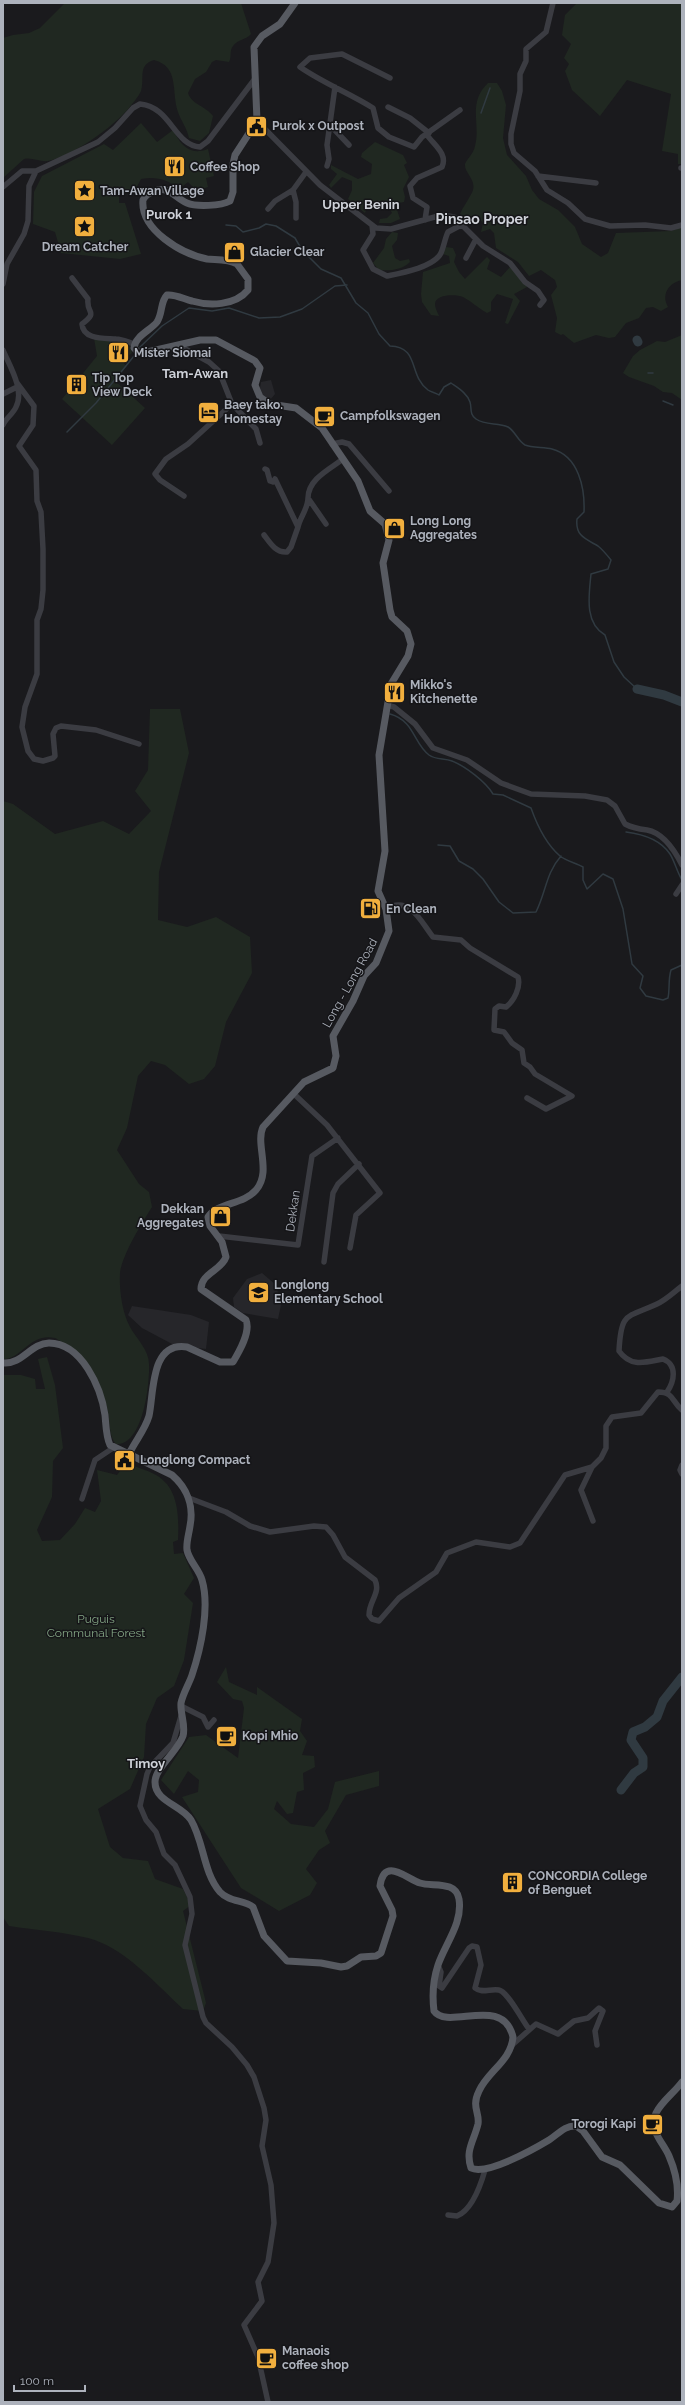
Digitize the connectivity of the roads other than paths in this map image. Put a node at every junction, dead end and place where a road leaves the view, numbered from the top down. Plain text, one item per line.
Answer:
1 (295, 3) edge
2 (554, 3) edge
3 (390, 78) dead end
4 (254, 80) junction
5 (335, 87) junction
6 (388, 107) dead end
7 (460, 110) dead end
8 (257, 121) junction
9 (330, 125) junction
10 (428, 134) junction
11 (349, 145) dead end
12 (327, 166) dead end
13 (36, 171) junction
14 (306, 172) junction
15 (538, 176) junction
16 (596, 183) dead end
17 (3, 187) edge
18 (293, 190) junction
19 (268, 209) dead end
20 (296, 218) dead end
21 (426, 220) junction
22 (463, 224) junction
23 (372, 225) junction
24 (682, 225) edge
25 (476, 238) junction
26 (466, 258) dead end
27 (72, 278) dead end
28 (3, 284) edge
29 (540, 305) dead end
30 (134, 344) junction
31 (178, 345) junction
32 (3, 350) edge
33 (17, 385) junction
34 (3, 394) edge
35 (232, 404) junction
36 (3, 425) edge
37 (260, 443) dead end
38 (332, 444) junction
39 (343, 459) junction
40 (264, 469) dead end
41 (389, 491) dead end
42 (184, 496) dead end
43 (308, 498) junction
44 (326, 524) dead end
45 (298, 527) junction
46 (264, 535) dead end
47 (387, 705) junction
48 (139, 744) dead end
49 (682, 865) edge
50 (682, 885) edge
51 (676, 894) dead end
52 (386, 909) junction
53 (294, 1094) junction
54 (527, 1098) dead end
55 (338, 1138) junction
56 (359, 1164) junction
57 (219, 1236) junction
58 (350, 1248) dead end
59 (324, 1262) dead end
60 (682, 1286) edge
61 (3, 1363) edge
62 (667, 1392) junction
63 (682, 1410) edge
64 (113, 1448) junction
65 (129, 1454) junction
66 (682, 1465) edge
67 (592, 1467) junction
68 (682, 1474) edge
69 (189, 1498) junction
70 (82, 1499) dead end
71 (593, 1521) dead end
72 (182, 1710) junction
73 (214, 1720) dead end
74 (438, 1965) junction
75 (529, 2029) junction
76 (597, 2045) dead end
77 (511, 2046) junction
78 (682, 2082) edge
79 (485, 2170) junction
80 (448, 2215) dead end
81 (268, 2402) edge

1 - 4 main road
2 - 15 street
3 - 5 street
4 - 8 main road
4 - 13 street
5 - 9 street
5 - 10 street
6 - 10 street
7 - 10 street
8 - 14 street
8 - 30 main road
9 - 11 street
9 - 12 street
10 - 21 street
13 - 17 street
13 - 28 street
14 - 18 street
14 - 23 street
15 - 16 street
15 - 24 street
18 - 19 street
18 - 20 street
21 - 22 street
21 - 23 street
22 - 23 street
22 - 25 street
25 - 26 street
25 - 29 street
27 - 30 street
30 - 31 main road, Long - Long Road
31 - 35 street
31 - 38 main road, Long - Long Road
32 - 33 street
33 - 34 street
33 - 36 street
33 - 48 street
35 - 37 street
35 - 42 street
38 - 39 main road, Long - Long Road
38 - 41 street
39 - 43 street
39 - 47 main road, Long - Long Road
40 - 45 street
43 - 44 street
43 - 45 street
45 - 46 street
47 - 49 street
47 - 52 main road, Long - Long Road
50 - 51 street
52 - 53 main road, Long - Long Road
52 - 54 street
53 - 55 street
53 - 57 main road, Long - Long Road
55 - 56 street
55 - 57 street, Dekkan
56 - 58 street
56 - 59 street
57 - 65 main road, Long - Long Road
60 - 62 street
61 - 64 main road
62 - 63 street
62 - 67 street
64 - 65 main road
64 - 70 street
65 - 69 main road
66 - 68 street
67 - 69 street
67 - 71 street
69 - 72 main road
72 - 73 street
72 - 74 main road
72 - 81 street
74 - 75 street
74 - 77 main road
75 - 76 street
75 - 77 street
77 - 79 main road
78 - 79 main road
79 - 80 street

